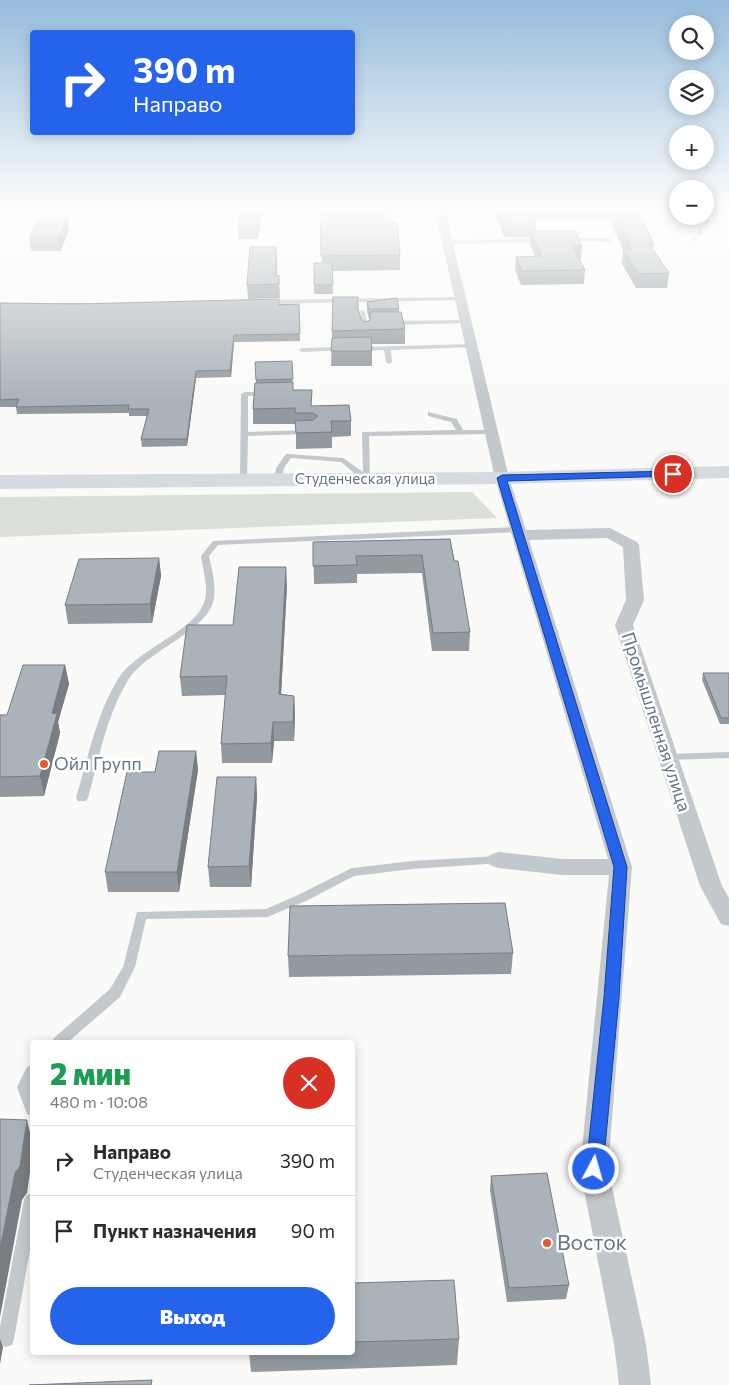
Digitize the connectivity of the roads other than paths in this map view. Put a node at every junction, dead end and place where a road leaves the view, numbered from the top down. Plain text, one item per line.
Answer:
1 (455, 271) edge
2 (461, 299) junction
3 (255, 302) edge
4 (362, 311) dead end
5 (466, 321) junction
6 (363, 323) junction
7 (373, 323) edge
8 (382, 323) edge
9 (366, 333) edge
10 (473, 346) junction
11 (387, 348) junction
12 (302, 350) dead end
13 (389, 362) dead end
14 (275, 394) edge
15 (430, 414) dead end
16 (313, 432) edge
17 (461, 432) junction
18 (491, 432) junction
19 (244, 434) junction
20 (729, 472) edge
21 (502, 478) junction
22 (244, 479) junction
23 (367, 479) junction
24 (0, 482) edge
25 (518, 533) junction
26 (729, 754) edge
27 (668, 757) junction
28 (82, 798) dead end
29 (498, 860) joint
30 (621, 867) junction
31 (729, 918) edge
32 (61, 1040) edge
33 (30, 1075) edge
34 (30, 1104) edge
35 (30, 1211) edge
36 (6, 1339) dead end
37 (635, 1385) edge

1 - 2 street
2 - 3 lane
2 - 5 street
4 - 6 lane
5 - 8 lane
5 - 10 street
6 - 7 lane
6 - 9 lane
10 - 11 lane
10 - 18 street
11 - 12 lane
11 - 13 lane
14 - 19 lane
15 - 17 lane
16 - 19 lane
17 - 18 lane
17 - 23 lane
18 - 21 street
19 - 22 lane
20 - 21 main road, Студенческая улица
21 - 23 main road, Студенческая улица
21 - 25 street
22 - 23 main road, Студенческая улица
22 - 24 main road, Студенческая улица
25 - 27 street, Промышленная улица
25 - 28 lane
25 - 30 street
26 - 27 lane
27 - 31 street, Промышленная улица
29 - 30 street
29 - 32 lane
30 - 37 street
33 - 34 lane
35 - 36 lane

